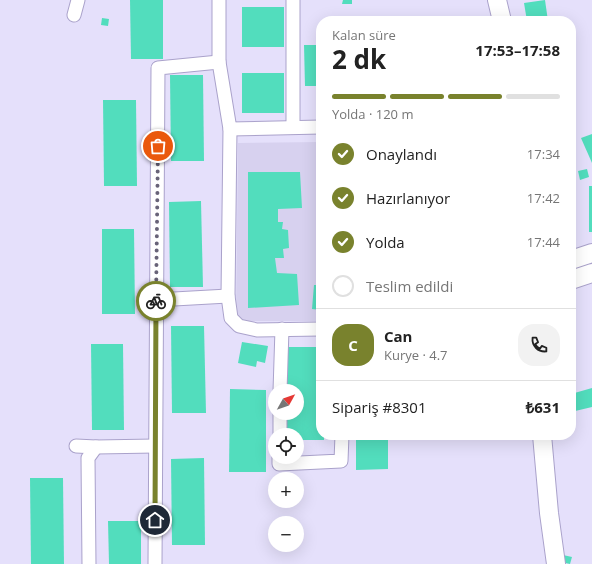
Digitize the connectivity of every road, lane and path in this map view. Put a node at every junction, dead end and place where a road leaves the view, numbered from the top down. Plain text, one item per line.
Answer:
1 (78, 0) edge
2 (219, 0) edge
3 (293, 0) edge
4 (498, 0) edge
5 (508, 0) edge
6 (74, 15) dead end
7 (501, 16) edge
8 (508, 16) edge
9 (219, 62) junction
10 (293, 127) junction
11 (316, 127) edge
12 (230, 129) junction
13 (592, 253) edge
14 (576, 258) edge
15 (592, 273) edge
16 (576, 278) edge
17 (228, 296) junction
18 (156, 300) junction
19 (282, 329) junction
20 (316, 329) edge
21 (280, 384) edge
22 (342, 440) edge
23 (542, 440) edge
24 (76, 446) dead end
25 (155, 446) junction
26 (96, 447) junction
27 (304, 463) edge
28 (89, 564) edge
29 (155, 564) edge
30 (556, 564) edge

1 - 6 street
2 - 9 street
3 - 10 street
4 - 7 street
5 - 8 street
9 - 12 street
9 - 18 street
10 - 11 street
10 - 12 street
12 - 17 street
13 - 14 street
15 - 16 street
17 - 18 street
17 - 19 street
18 - 25 street
19 - 20 street
19 - 21 street
22 - 27 street
23 - 30 street
24 - 26 street
25 - 26 street
25 - 29 street
26 - 28 street

